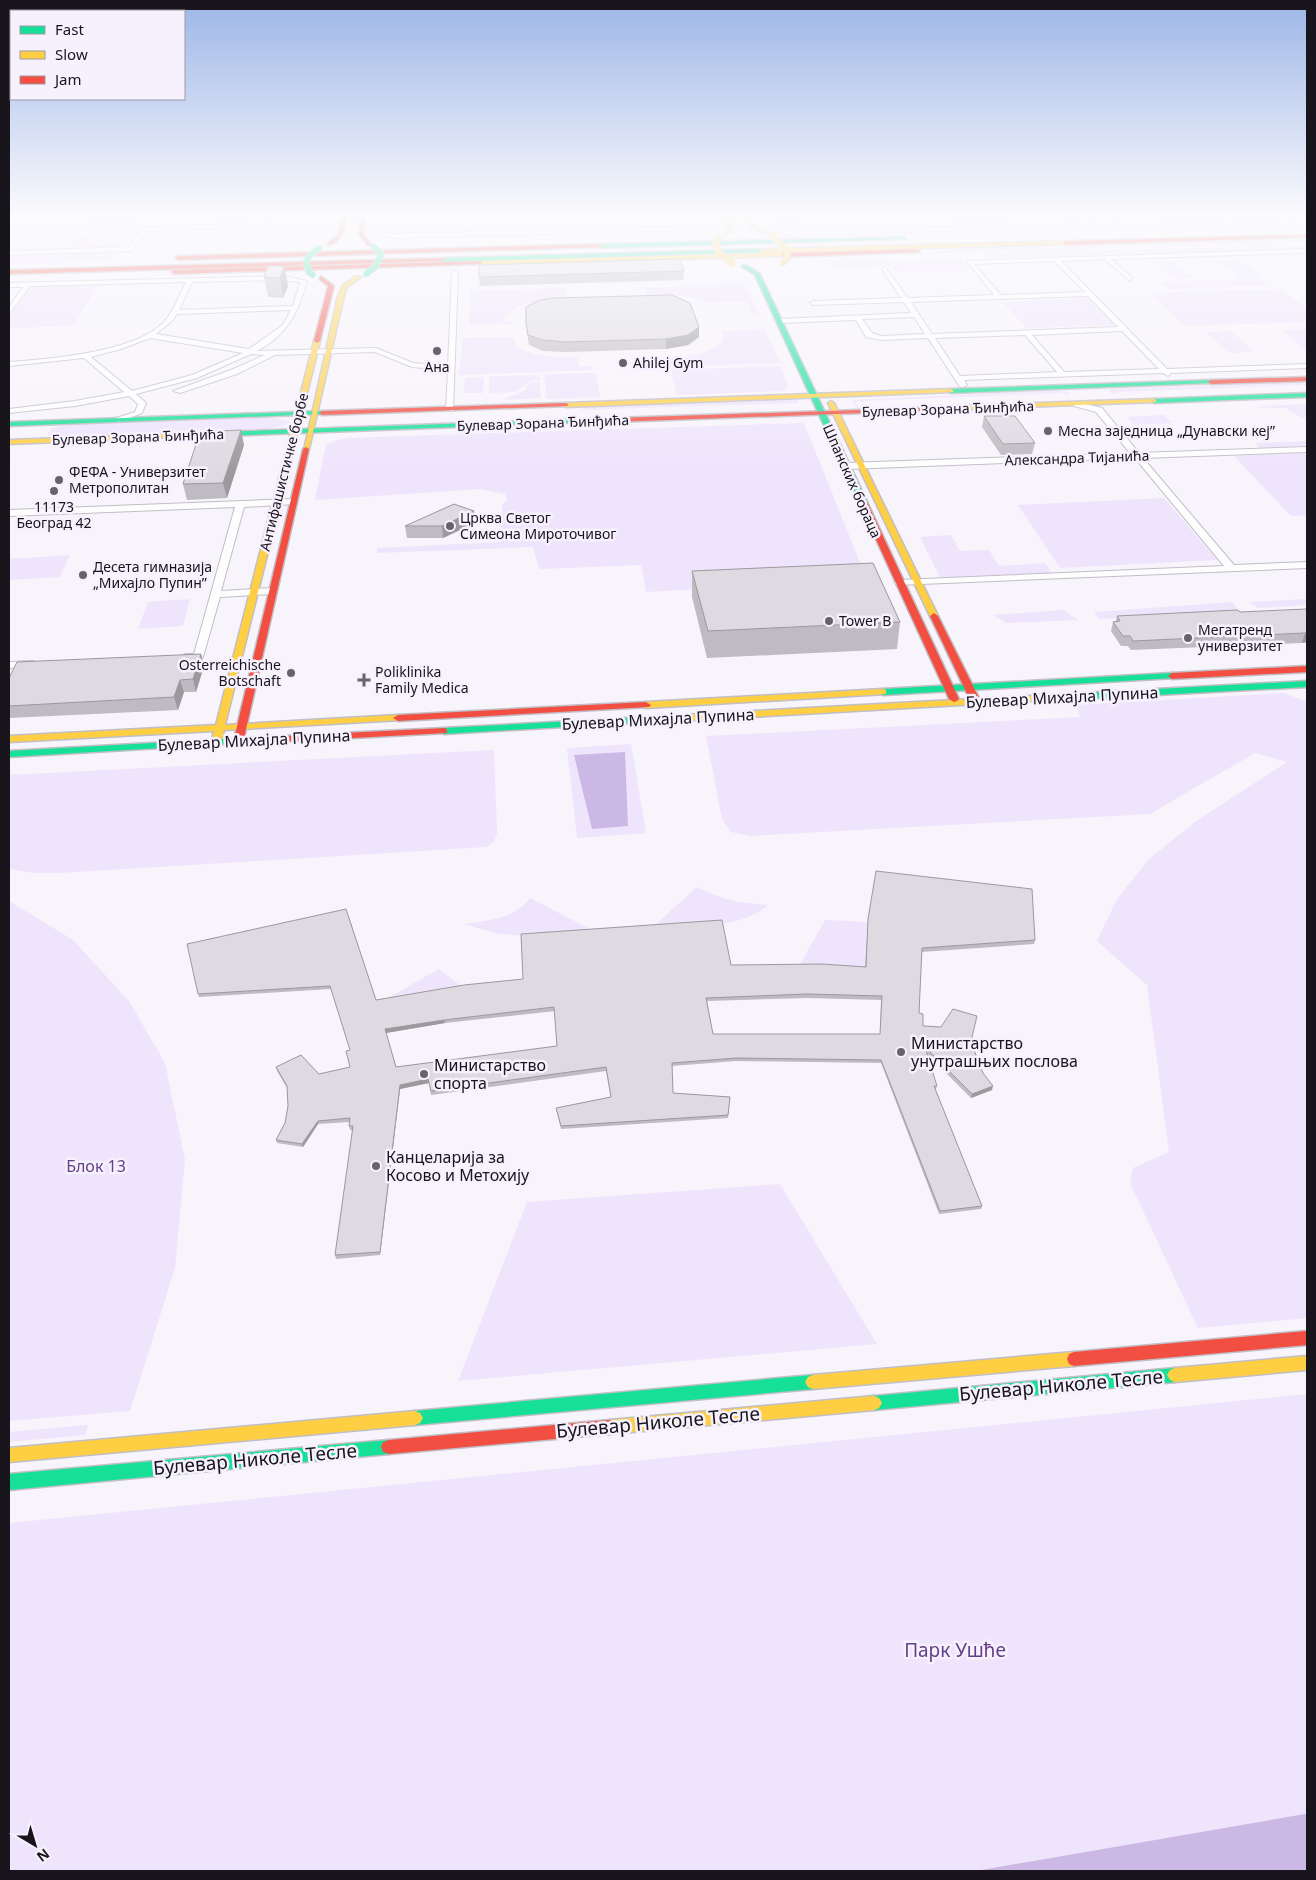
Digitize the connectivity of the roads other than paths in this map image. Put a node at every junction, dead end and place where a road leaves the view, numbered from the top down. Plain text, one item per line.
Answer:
1 (17, 300) edge
2 (180, 300) edge
3 (297, 300) edge
4 (328, 300) edge
5 (342, 300) edge
6 (454, 300) edge
7 (769, 300) edge
8 (905, 300) junction
9 (913, 300) edge
10 (1097, 300) edge
11 (813, 303) dead end
12 (294, 308) junction
13 (787, 309) dead end
14 (9, 312) edge
15 (174, 312) junction
16 (915, 315) junction
17 (858, 318) junction
18 (779, 321) junction
19 (795, 326) junction
20 (1126, 329) junction
21 (1027, 333) junction
22 (148, 335) junction
23 (930, 336) junction
24 (330, 350) junction
25 (314, 351) junction
26 (249, 352) junction
27 (274, 353) junction
28 (86, 356) junction
29 (9, 364) edge
30 (1307, 366) edge
31 (451, 368) junction
32 (1166, 371) junction
33 (1062, 374) junction
34 (1172, 378) junction
35 (1307, 379) edge
36 (960, 381) junction
37 (821, 382) dead end
38 (1194, 383) junction
39 (1159, 384) junction
40 (1102, 386) junction
41 (1061, 388) junction
42 (982, 390) junction
43 (951, 391) junction
44 (130, 393) junction
45 (815, 396) junction
46 (828, 396) junction
47 (1307, 396) edge
48 (140, 400) junction
49 (1112, 403) junction
50 (582, 404) junction
51 (1077, 404) junction
52 (544, 406) junction
53 (450, 409) junction
54 (1099, 410) junction
55 (9, 411) edge
56 (314, 413) junction
57 (836, 413) junction
58 (298, 414) junction
59 (822, 414) junction
60 (143, 416) junction
61 (59, 422) junction
62 (590, 422) junction
63 (10, 424) edge
64 (543, 424) junction
65 (310, 431) junction
66 (294, 432) junction
67 (47, 440) junction
68 (9, 441) edge
69 (1307, 449) edge
70 (1137, 455) junction
71 (846, 466) junction
72 (861, 466) junction
73 (293, 502) junction
74 (276, 503) junction
75 (240, 504) junction
76 (9, 513) edge
77 (1307, 565) edge
78 (1231, 568) junction
79 (918, 582) junction
80 (900, 583) junction
81 (272, 592) junction
82 (253, 593) junction
83 (216, 594) junction
84 (934, 656) junction
85 (954, 656) junction
86 (172, 658) edge
87 (46, 664) edge
88 (9, 666) edge
89 (1307, 669) edge
90 (1307, 684) edge
91 (1016, 685) junction
92 (969, 688) junction
93 (949, 689) junction
94 (897, 692) junction
95 (976, 701) junction
96 (956, 703) junction
97 (593, 708) junction
98 (595, 722) junction
99 (241, 728) junction
100 (219, 729) junction
101 (9, 739) edge
102 (238, 741) junction
103 (216, 742) junction
104 (9, 754) edge
105 (1307, 1338) edge
106 (1307, 1363) edge
107 (9, 1455) edge
108 (9, 1482) edge

1 - 14 street
2 - 15 street
3 - 12 street
4 - 25 main road, Антифашистичке борбе
5 - 24 main road, Антифашистичке борбе
6 - 31 street
7 - 18 main road, Шпанских бораца
8 - 9 street
8 - 11 street
8 - 16 street, Булевар Зорана Ђинђића
10 - 20 street
12 - 15 street
12 - 26 street
13 - 19 main road
15 - 22 street
16 - 17 street
16 - 23 street, Булевар Зорана Ђинђића
17 - 19 street
17 - 23 street
18 - 19 street
18 - 45 main road, Шпанских бораца
20 - 21 street
20 - 32 street
21 - 23 street
21 - 33 street
22 - 26 street
22 - 28 street
23 - 36 street, Булевар Зорана Ђинђића
24 - 25 street
24 - 31 street
24 - 56 main road, Антифашистичке борбе
25 - 27 street
25 - 58 main road, Антифашистичке борбе
26 - 27 street
26 - 44 street
27 - 48 street
28 - 29 street
28 - 44 street
30 - 32 street, Булевар Зорана Ђинђића
31 - 53 street
32 - 33 street, Булевар Зорана Ђинђића
32 - 34 street
33 - 36 street, Булевар Зорана Ђинђића
34 - 38 street, Булевар Зорана Ђинђића
34 - 39 street, Булевар Зорана Ђинђића
35 - 38 main road, Булевар Зорана Ђинђића
36 - 42 street, Булевар Зорана Ђинђића
36 - 43 street, Булевар Зорана Ђинђића
37 - 46 main road, Шпанских бораца
38 - 39 main road, Булевар Зорана Ђинђића
39 - 40 main road, Булевар Зорана Ђинђића
40 - 41 main road, Булевар Зорана Ђинђића
40 - 49 main road
41 - 42 main road, Булевар Зорана Ђинђића
41 - 51 main road
42 - 43 main road, Булевар Зорана Ђинђића
43 - 46 main road, Булевар Зорана Ђинђића
44 - 48 street
44 - 55 street
45 - 46 main road, Булевар Зорана Ђинђића
45 - 50 main road, Булевар Зорана Ђинђића
45 - 59 main road, Шпанских бораца
46 - 57 main road, Шпанских бораца
47 - 49 main road, Булевар Зорана Ђинђића
48 - 60 street
49 - 51 main road, Булевар Зорана Ђинђића
49 - 54 street, Булевар Зорана Ђинђића
50 - 52 main road, Булевар Зорана Ђинђића
50 - 62 main road
51 - 54 street, Булевар Зорана Ђинђића
51 - 57 main road, Булевар Зорана Ђинђића
52 - 53 main road, Булевар Зорана Ђинђића
52 - 64 main road
53 - 56 main road, Булевар Зорана Ђинђића
54 - 70 street
56 - 58 main road, Булевар Зорана Ђинђића
56 - 65 main road, Антифашистичке борбе
57 - 59 main road, Булевар Зорана Ђинђића
57 - 72 main road, Шпанских бораца
58 - 60 main road, Булевар Зорана Ђинђића
58 - 66 main road, Антифашистичке борбе
59 - 62 main road, Булевар Зорана Ђинђића
59 - 71 main road, Шпанских бораца
60 - 61 main road, Булевар Зорана Ђинђића
61 - 63 main road, Булевар Зорана Ђинђића
61 - 67 main road
62 - 64 main road, Булевар Зорана Ђинђића
63 - 68 main road
64 - 65 main road, Булевар Зорана Ђинђића
65 - 66 main road, Булевар Зорана Ђинђића
65 - 73 main road, Антифашистичке борбе
66 - 67 main road, Булевар Зорана Ђинђића
66 - 74 main road, Антифашистичке борбе
67 - 68 main road, Булевар Зорана Ђинђића
69 - 70 street, Александра Тијанића
70 - 72 street, Александра Тијанића
70 - 78 street
71 - 72 street, Александра Тијанића
71 - 80 main road, Шпанских бораца
72 - 79 main road, Шпанских бораца
73 - 74 street
73 - 81 main road, Антифашистичке борбе
74 - 75 street
74 - 82 main road, Антифашистичке борбе
75 - 76 street
75 - 83 street
77 - 78 street
78 - 79 street
79 - 80 street
79 - 85 main road, Шпанских бораца
80 - 84 main road, Шпанских бораца
81 - 82 street
81 - 99 main road, Антифашистичке борбе
82 - 83 street
82 - 100 main road, Антифашистичке борбе
83 - 86 street
84 - 93 main road, Шпанских бораца
84 - 94 main road
85 - 91 main road
85 - 92 main road, Шпанских бораца
87 - 88 street
89 - 91 main road, Булевар Михајла Пупина
90 - 95 main road, Булевар Михајла Пупина
91 - 92 main road, Булевар Михајла Пупина
92 - 93 main road, Булевар Михајла Пупина
92 - 95 main road, Шпанских бораца
93 - 94 main road, Булевар Михајла Пупина
93 - 96 main road, Шпанских бораца
94 - 97 main road, Булевар Михајла Пупина
95 - 96 main road, Булевар Михајла Пупина
96 - 98 main road, Булевар Михајла Пупина
97 - 98 main road
97 - 99 main road, Булевар Михајла Пупина
98 - 102 main road, Булевар Михајла Пупина
99 - 100 main road, Булевар Михајла Пупина
99 - 102 main road, Антифашистичке борбе
100 - 101 main road, Булевар Михајла Пупина
100 - 103 main road, Антифашистичке борбе
102 - 103 main road, Булевар Михајла Пупина
103 - 104 main road, Булевар Михајла Пупина
105 - 107 main road, Булевар Николе Тесле
106 - 108 main road, Булевар Николе Тесле

